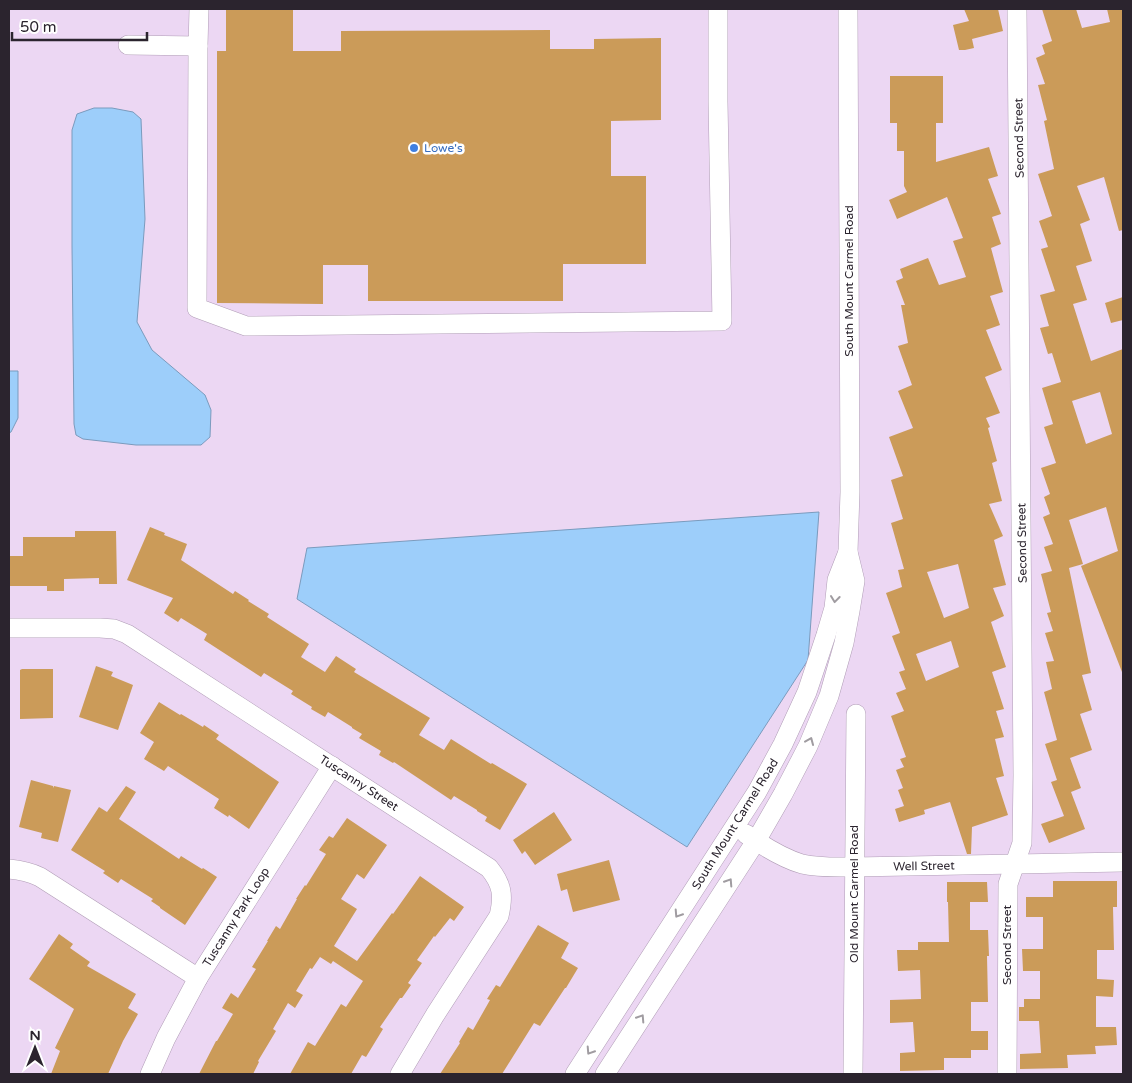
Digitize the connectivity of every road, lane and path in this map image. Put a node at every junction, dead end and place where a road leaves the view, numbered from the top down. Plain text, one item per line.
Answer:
1 (199, 9) edge
2 (718, 9) edge
3 (848, 9) edge
4 (1018, 9) edge
5 (128, 45) dead end
6 (198, 46) junction
7 (848, 552) junction
8 (9, 628) edge
9 (856, 714) dead end
10 (332, 766) junction
11 (735, 826) junction
12 (756, 841) junction
13 (1123, 862) edge
14 (1013, 865) junction
15 (854, 867) junction
16 (9, 869) edge
17 (198, 978) junction
18 (150, 1074) edge
19 (400, 1074) edge
20 (575, 1074) edge
21 (605, 1074) edge
22 (853, 1074) edge
23 (1007, 1074) edge

1 - 6 street
2 - 6 street
3 - 7 street, South Mount Carmel Road
4 - 14 street, Second Street
5 - 6 street
7 -> 11 street, South Mount Carmel Road
12 -> 7 street, South Mount Carmel Road
8 - 10 street, Tuscanny Street
9 - 15 street, Old Mount Carmel Road
10 - 17 street, Tuscanny Park Loop
10 - 19 street, Tuscanny Street
11 - 12 street, Well Street
11 -> 20 street, South Mount Carmel Road
12 - 15 street, Well Street
21 -> 12 street, South Mount Carmel Road
13 - 14 street, Well Street
14 - 15 street, Well Street
14 - 23 street, Second Street
15 - 22 street, Old Mount Carmel Road
16 - 17 street
17 - 18 street, Tuscanny Park Loop

